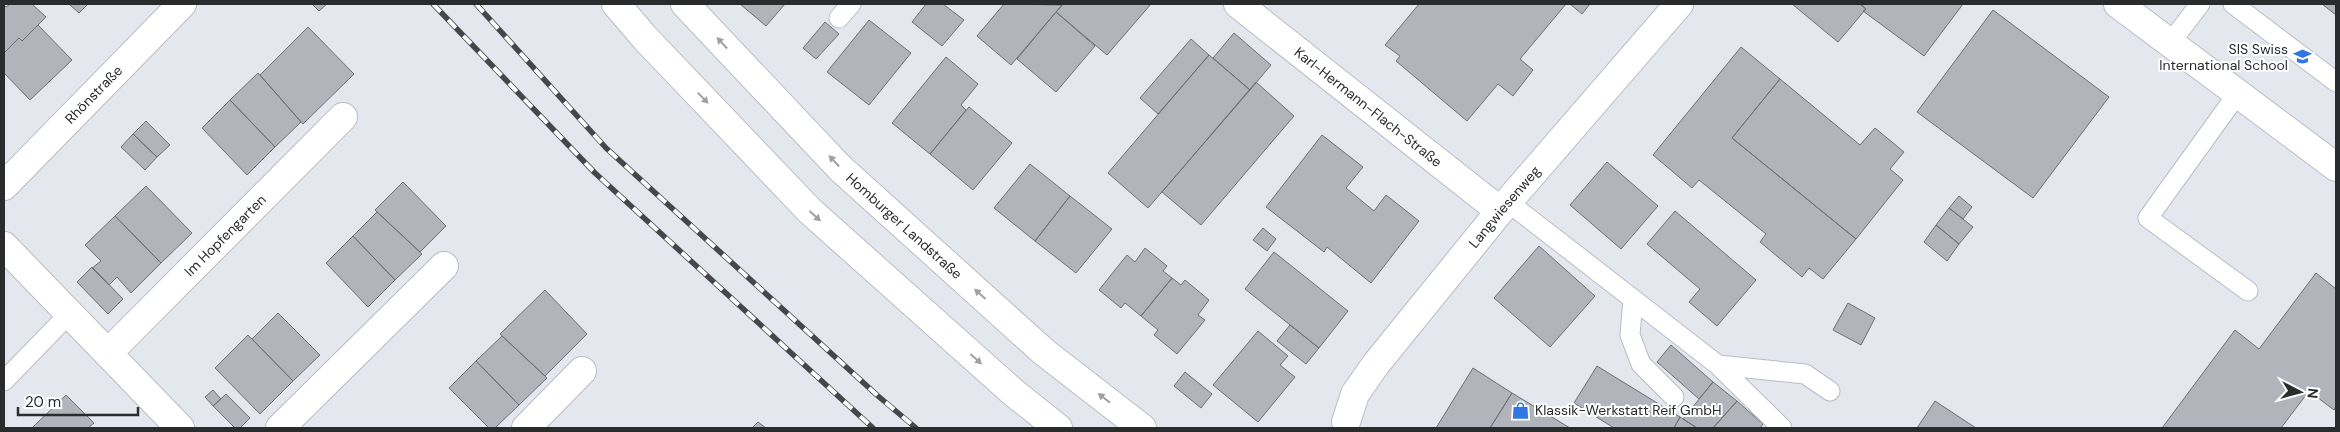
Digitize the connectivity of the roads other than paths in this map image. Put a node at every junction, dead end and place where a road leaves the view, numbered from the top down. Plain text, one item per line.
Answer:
1 (182, 4) edge
2 (616, 4) edge
3 (685, 4) edge
4 (1238, 4) edge
5 (1679, 4) edge
6 (2118, 4) edge
7 (2200, 4) edge
8 (2233, 4) edge
9 (2172, 42) junction
10 (2336, 82) edge
11 (2238, 93) junction
12 (343, 117) dead end
13 (2336, 167) edge
14 (4, 186) edge
15 (1504, 206) junction
16 (4, 246) edge
17 (444, 266) dead end
18 (2248, 290) dead end
19 (1633, 299) junction
20 (70, 313) junction
21 (108, 353) junction
22 (1718, 365) junction
23 (582, 371) dead end
24 (4, 381) edge
25 (1830, 391) dead end
26 (1674, 397) dead end
27 (1347, 425) edge
28 (180, 428) edge
29 (280, 428) edge
30 (526, 428) edge
31 (1058, 428) edge
32 (1142, 428) edge
33 (1782, 428) edge

1 - 14 street, Rhönstraße
2 -> 31 street
32 -> 3 street, Homburger Landstraße
4 - 15 street, Karl-Hermann-Flach-Straße
5 - 15 street, Langwiesenweg
6 - 9 street
7 - 9 lane
8 - 10 lane
9 - 11 street
11 - 13 street
11 - 18 lane
12 - 21 street, Im Hopfengarten
15 - 19 lane
15 - 27 street, Langwiesenweg
16 - 20 street
17 - 29 street
19 - 22 lane
19 - 26 lane
20 - 21 street
20 - 24 lane
21 - 28 street
22 - 25 lane
22 - 33 lane
23 - 30 street

